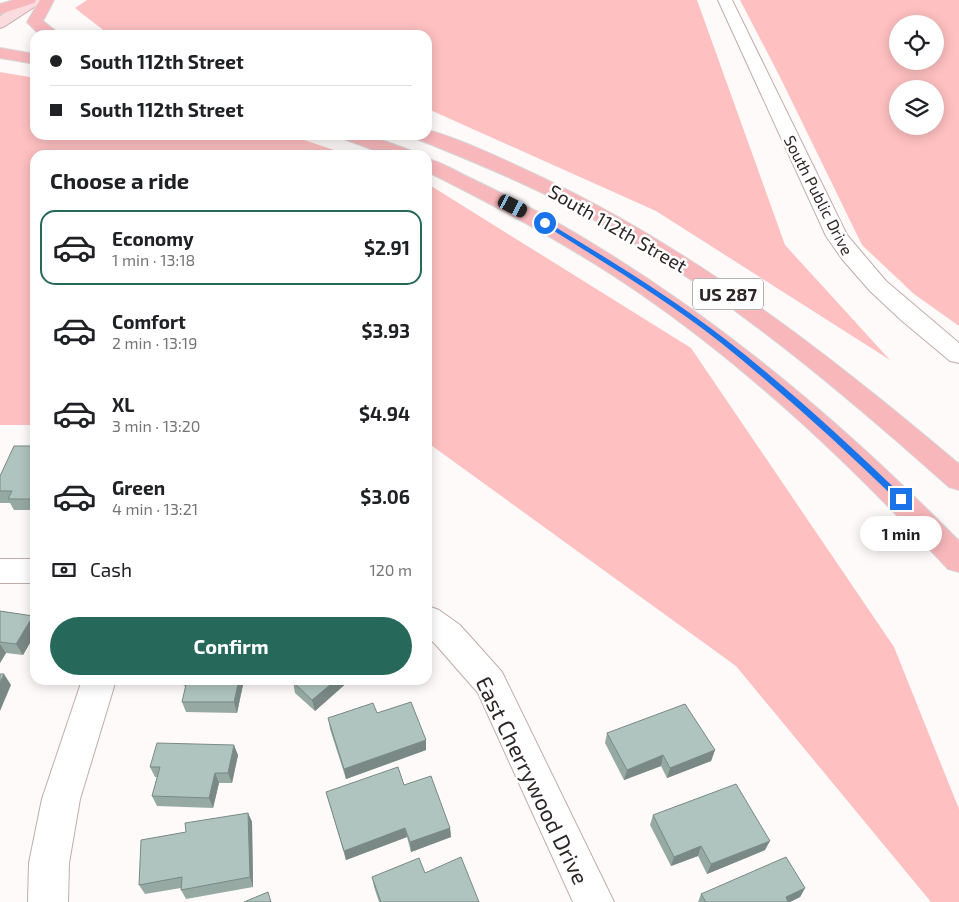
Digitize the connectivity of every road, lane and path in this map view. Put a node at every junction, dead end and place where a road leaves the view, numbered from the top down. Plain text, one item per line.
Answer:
1 (29, 0) edge
2 (38, 0) edge
3 (47, 0) edge
4 (725, 0) edge
5 (0, 9) edge
6 (44, 30) edge
7 (1, 37) edge
8 (30, 56) edge
9 (0, 65) edge
10 (30, 65) edge
11 (432, 138) edge
12 (364, 140) edge
13 (391, 150) edge
14 (432, 167) edge
15 (959, 355) edge
16 (959, 480) edge
17 (959, 560) edge
18 (0, 571) edge
19 (30, 571) edge
20 (432, 622) edge
21 (97, 685) edge
22 (48, 902) edge
23 (594, 902) edge

1 - 5 main road
2 - 7 street
3 - 6 main road
4 - 15 street, South Public Drive
7 - 8 main road
9 - 10 main road
11 - 16 main road, South 112th Street / US 287
12 - 13 main road
14 - 17 main road, South 112th Street / US 287
18 - 19 street
20 - 23 street, East Cherrywood Drive
21 - 22 street

